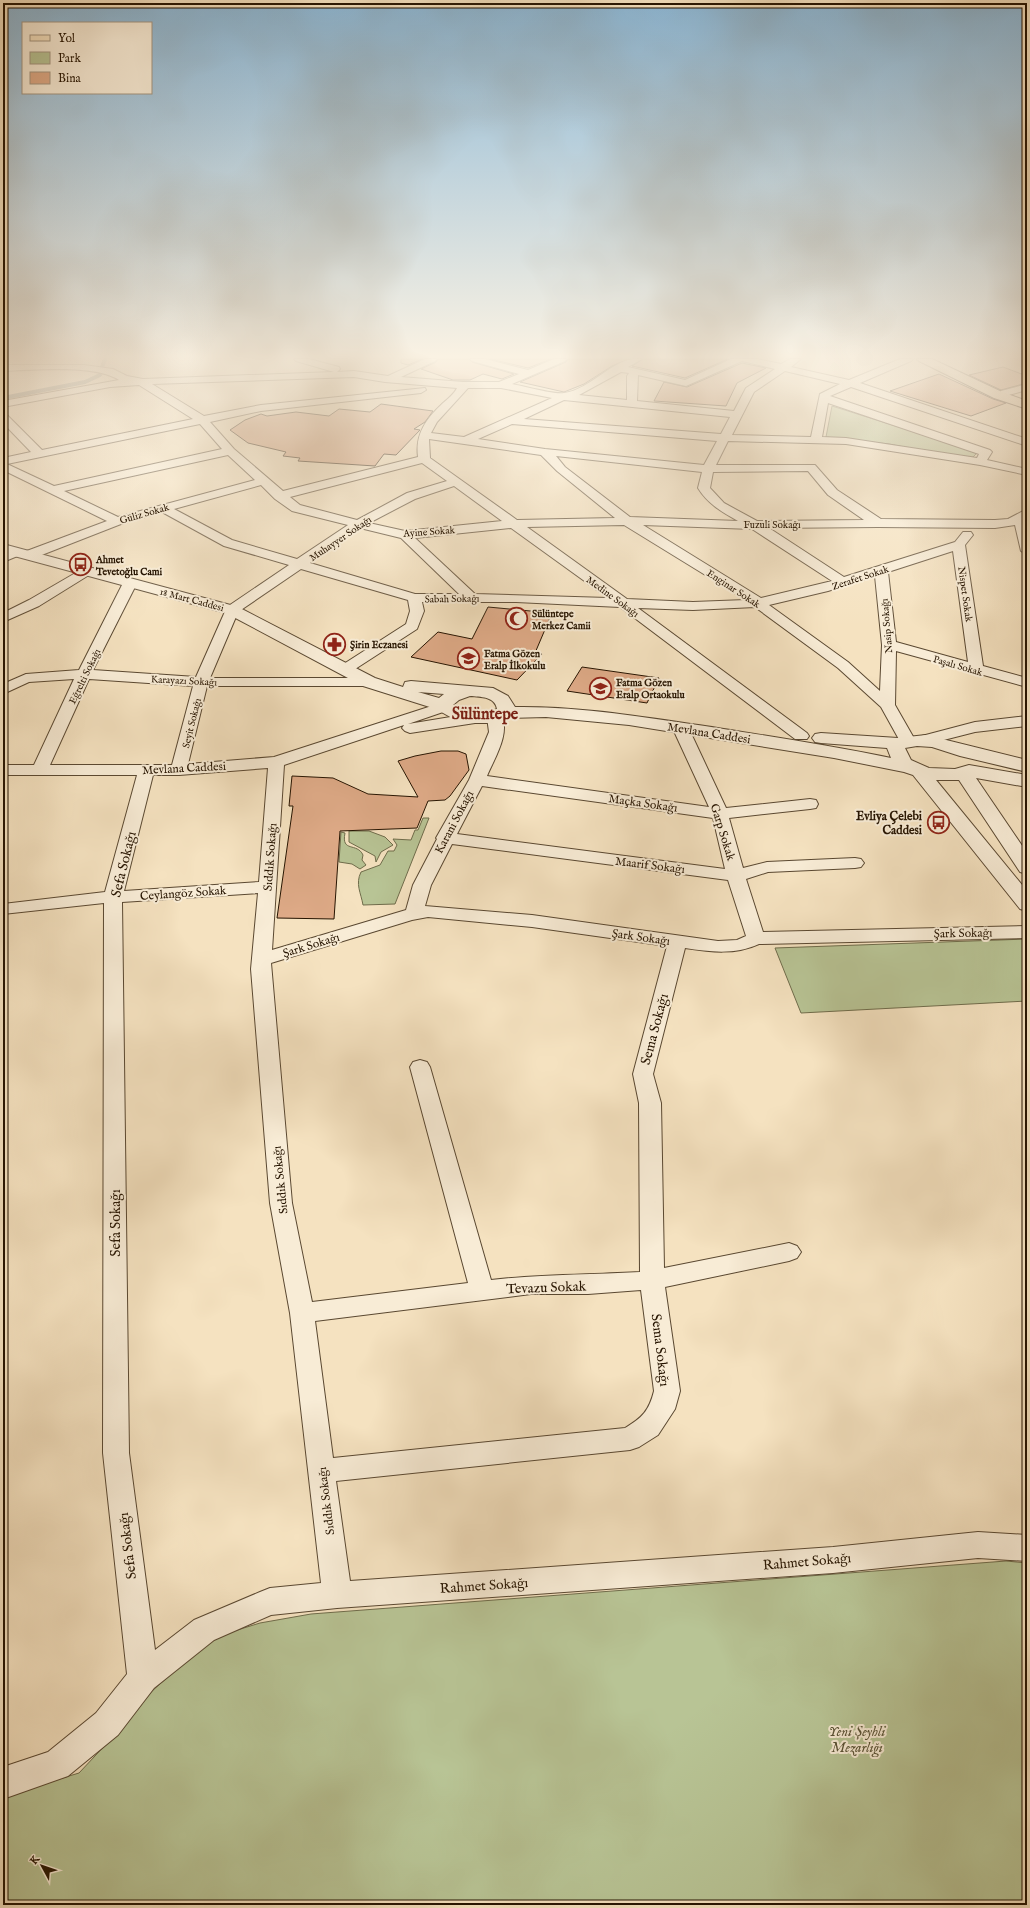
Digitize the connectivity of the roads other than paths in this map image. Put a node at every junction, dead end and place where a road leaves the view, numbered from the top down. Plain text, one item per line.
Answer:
1 (34, 448) edge
2 (63, 448) edge
3 (227, 448) edge
4 (422, 448) edge
5 (519, 448) edge
6 (719, 448) edge
7 (899, 448) edge
8 (974, 448) edge
9 (230, 451) junction
10 (545, 452) junction
11 (39, 453) junction
12 (424, 459) junction
13 (3, 461) edge
14 (980, 462) junction
15 (3, 466) edge
16 (708, 469) junction
17 (1027, 472) edge
18 (263, 481) junction
19 (455, 482) junction
20 (51, 490) junction
21 (279, 496) junction
22 (163, 508) junction
23 (1023, 516) edge
24 (627, 520) junction
25 (117, 521) junction
26 (878, 523) junction
27 (358, 524) junction
28 (514, 524) junction
29 (974, 524) junction
30 (755, 525) junction
31 (405, 534) junction
32 (959, 545) junction
33 (1027, 551) edge
34 (13, 553) edge
35 (300, 565) junction
36 (881, 570) junction
37 (84, 572) junction
38 (842, 582) junction
39 (130, 583) junction
40 (470, 597) junction
41 (414, 598) junction
42 (622, 602) junction
43 (759, 602) junction
44 (232, 610) junction
45 (3, 618) edge
46 (889, 645) junction
47 (344, 670) junction
48 (976, 670) junction
49 (84, 674) junction
50 (201, 682) junction
51 (369, 682) junction
52 (1027, 684) edge
53 (3, 690) edge
54 (468, 691) junction
55 (887, 705) junction
56 (444, 706) junction
57 (493, 716) junction
58 (1027, 722) edge
59 (681, 729) junction
60 (361, 734) junction
61 (801, 736) junction
62 (910, 741) junction
63 (958, 749) junction
64 (276, 762) junction
65 (1027, 766) edge
66 (3, 770) edge
67 (40, 770) junction
68 (180, 770) junction
69 (915, 770) junction
70 (146, 771) junction
71 (967, 772) junction
72 (476, 780) junction
73 (1027, 781) edge
74 (810, 804) dead end
75 (720, 814) junction
76 (445, 838) junction
77 (855, 863) dead end
78 (1027, 868) edge
79 (736, 876) junction
80 (268, 887) junction
81 (113, 897) junction
82 (1027, 905) edge
83 (3, 910) edge
84 (414, 914) junction
85 (1027, 932) edge
86 (756, 938) junction
87 (677, 943) junction
88 (261, 960) junction
89 (420, 1068) dead end
90 (789, 1252) dead end
91 (652, 1280) junction
92 (482, 1291) junction
93 (302, 1313) junction
94 (322, 1471) junction
95 (1027, 1548) edge
96 (337, 1595) junction
97 (143, 1678) junction
98 (3, 1783) edge

1 - 11 street
2 - 11 street
3 - 9 street, Ayine Sokak
4 - 12 street
5 - 10 street
6 - 16 street
7 - 14 street
8 - 14 street
9 - 18 street, Ayine Sokak
9 - 20 street
10 - 16 street
10 - 24 street, Enginar Sokak
11 - 13 street
12 - 19 street, Medine Sokağı
12 - 21 street
14 - 17 street
15 - 20 street
16 - 26 street
16 - 30 street
18 - 21 street, Ayine Sokak
18 - 22 street, Güliz Sokak
19 - 27 street, Muhayyer Sokağı
19 - 28 street, Medine Sokağı
20 - 25 street
21 - 27 street, Ayine Sokak
22 - 25 street, Güliz Sokak
22 - 35 street, Sabah Sokağı
23 - 29 street, Fuzuli Sokağı
23 - 33 street
24 - 28 street, Fuzuli Sokağı
24 - 30 street, Fuzuli Sokağı
24 - 43 street, Enginar Sokak
25 - 34 street, Güliz Sokak
26 - 29 street, Fuzuli Sokağı
26 - 30 street, Fuzuli Sokağı
27 - 31 street, Ayine Sokak
27 - 35 street, Muhayyer Sokağı
28 - 31 street, Ayine Sokak
28 - 42 street, Medine Sokağı
29 - 32 street
30 - 38 street
31 - 40 street
32 - 36 street, Zerafet Sokak
32 - 48 street, Nispet Sokak
34 - 37 street, 18 Mart Caddesi
35 - 41 street, Sabah Sokağı
35 - 44 street, Muhayyer Sokağı
36 - 38 street, Zerafet Sokak
36 - 46 street, Nasip Sokağı
37 - 39 street, 18 Mart Caddesi
37 - 45 street
38 - 43 street, Zerafet Sokak
39 - 44 street, 18 Mart Caddesi
39 - 49 street, Eğrelti Sokağı
40 - 41 street, Sabah Sokağı
40 - 42 street, Sabah Sokağı
41 - 47 street
42 - 43 street, Sabah Sokağı
42 - 61 street, Medine Sokağı
43 - 55 street, Enginar Sokak
44 - 47 street, 18 Mart Caddesi
44 - 50 street, Seyit Sokağı
46 - 48 street, Paşalı Sokak
46 - 55 street, Nasip Sokağı
47 - 51 street, 18 Mart Caddesi
48 - 52 street, Paşalı Sokak
49 - 50 street, Karayazı Sokağı
49 - 53 street, Karayazı Sokağı
49 - 67 street, Eğrelti Sokağı
50 - 51 street, Karayazı Sokağı
50 - 68 street, Seyit Sokağı
51 - 54 street
51 - 56 street
54 - 56 street
54 - 57 street
55 - 62 street, Enginar Sokak
56 - 57 street
56 - 60 street, Mevlana Caddesi
57 - 59 street, Mevlana Caddesi
57 - 60 street, Mevlana Caddesi
57 - 61 street, Mevlana Caddesi
57 - 72 street, Karani Sokağı
58 - 62 street
58 - 63 street
59 - 69 street, Mevlana Caddesi
59 - 75 street, Garp Sokak
60 - 64 street, Mevlana Caddesi
61 - 62 street, Mevlana Caddesi
62 - 63 street, Mevlana Caddesi
62 - 69 street
63 - 65 street
63 - 71 street
64 - 68 street, Mevlana Caddesi
64 - 80 street, Sıddık Sokağı
66 - 67 street, Mevlana Caddesi
67 - 70 street, Mevlana Caddesi
68 - 70 street, Mevlana Caddesi
69 - 71 street, Mevlana Caddesi
69 - 82 street
70 - 81 street, Sefa Sokağı
71 - 73 street
71 - 78 street
72 - 75 street, Maçka Sokağı
72 - 76 street, Karani Sokağı
74 - 75 street, Maçka Sokağı
75 - 79 street, Garp Sokak
76 - 79 street, Maarif Sokağı
76 - 84 street, Karani Sokağı
77 - 79 street, Maarif Sokağı
79 - 86 street, Garp Sokak
80 - 81 street, Ceylangöz Sokak
80 - 88 street, Sıddık Sokağı
81 - 83 street, Ceylangöz Sokak
81 - 97 street, Sefa Sokağı
84 - 87 street, Şark Sokağı
84 - 88 street, Şark Sokağı
85 - 86 street, Şark Sokağı
86 - 87 street, Şark Sokağı
87 - 91 street, Sema Sokağı
88 - 93 street, Sıddık Sokağı
89 - 92 street
90 - 91 street, Tevazu Sokak
91 - 92 street, Tevazu Sokak
91 - 94 street, Sema Sokağı
92 - 93 street, Tevazu Sokak
93 - 94 street, Sıddık Sokağı
94 - 96 street, Sıddık Sokağı
95 - 96 street, Rahmet Sokağı
96 - 97 street, Rahmet Sokağı
97 - 98 street, Rahmet Sokağı

